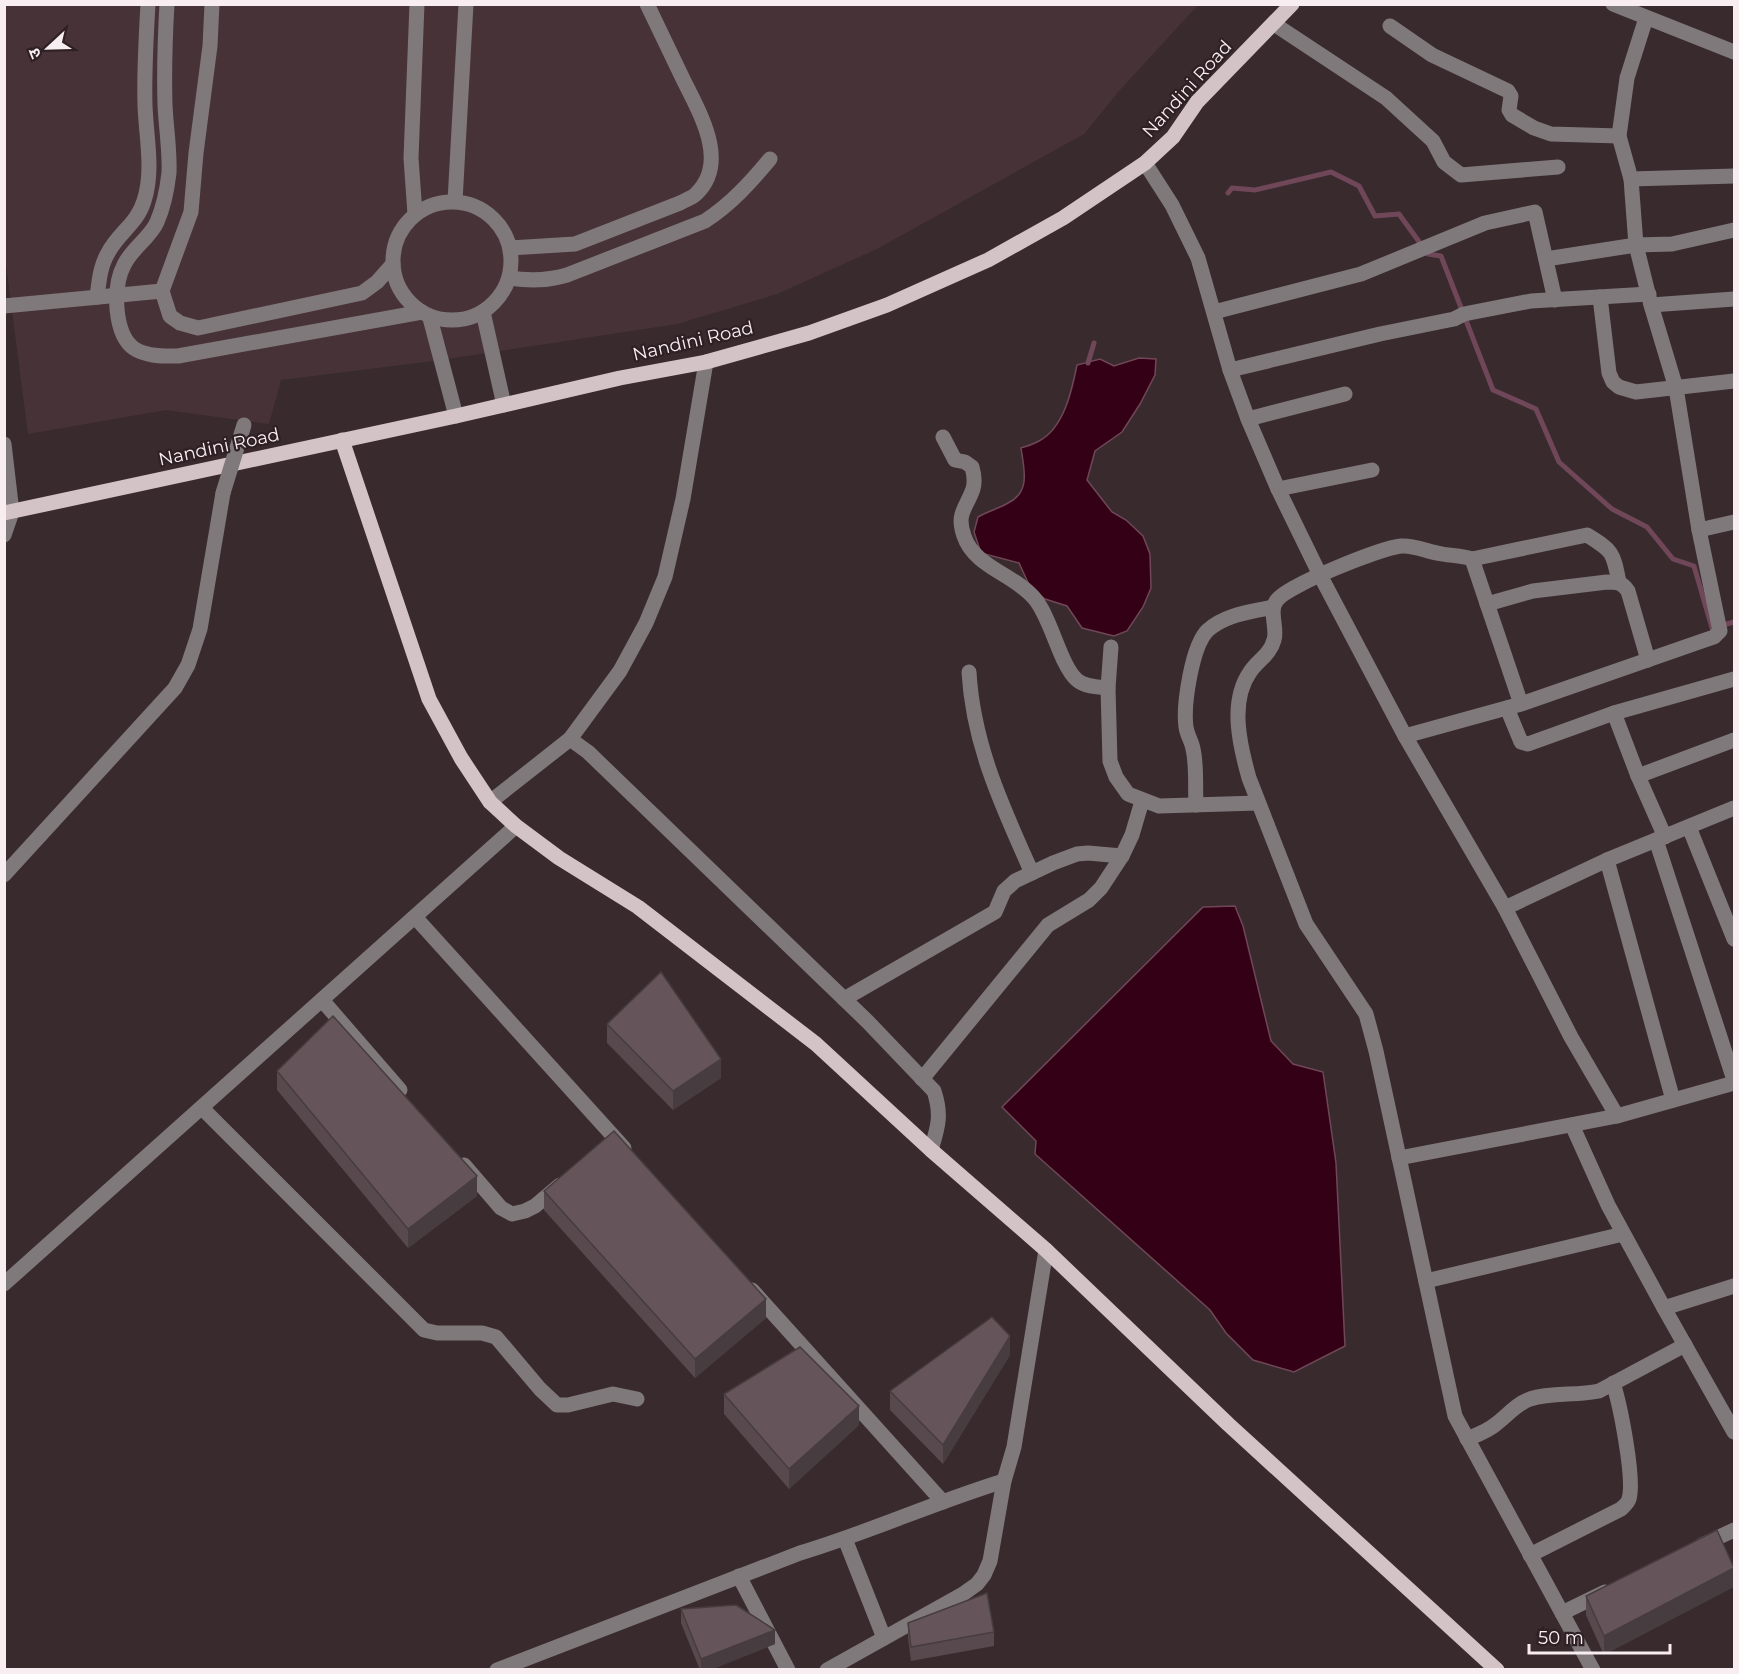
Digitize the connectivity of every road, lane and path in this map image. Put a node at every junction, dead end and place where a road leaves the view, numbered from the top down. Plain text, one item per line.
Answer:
1 (148, 4) edge
2 (167, 4) edge
3 (212, 4) edge
4 (417, 4) edge
5 (466, 4) edge
6 (647, 4) edge
7 (1292, 4) edge
8 (1613, 4) edge
9 (1646, 18) junction
10 (1274, 24) junction
11 (1390, 26) dead end
12 (1734, 52) edge
13 (1618, 136) junction
14 (770, 159) dead end
15 (1145, 163) junction
16 (1558, 167) dead end
17 (1734, 176) edge
18 (1631, 179) junction
19 (455, 201) junction
20 (415, 214) junction
21 (1734, 230) edge
22 (1636, 245) junction
23 (510, 248) junction
24 (1546, 259) junction
25 (393, 264) junction
26 (509, 279) junction
27 (162, 291) junction
28 (116, 296) junction
29 (97, 297) junction
30 (1600, 297) junction
31 (1734, 299) edge
32 (1555, 300) junction
33 (1650, 300) junction
34 (4, 306) edge
35 (483, 312) junction
36 (1214, 312) junction
37 (426, 315) junction
38 (705, 362) junction
39 (1230, 370) junction
40 (1734, 381) edge
41 (1676, 388) junction
42 (1346, 394) dead end
43 (504, 405) junction
44 (456, 416) junction
45 (1248, 419) junction
46 (244, 425) dead end
47 (943, 436) dead end
48 (342, 440) junction
49 (4, 444) edge
50 (1372, 470) dead end
51 (1278, 489) junction
52 (8, 512) edge
53 (1734, 522) edge
54 (1699, 530) junction
55 (4, 535) edge
56 (1472, 559) junction
57 (1320, 575) junction
58 (1619, 582) junction
59 (1487, 604) junction
60 (1273, 608) junction
61 (1111, 647) dead end
62 (1648, 660) junction
63 (969, 672) dead end
64 (1734, 679) edge
65 (1108, 688) junction
66 (1514, 706) junction
67 (1614, 713) junction
68 (1405, 736) junction
69 (570, 739) junction
70 (1734, 740) edge
71 (1638, 776) junction
72 (1142, 801) junction
73 (490, 802) junction
74 (1258, 804) junction
75 (1196, 805) junction
76 (1734, 808) edge
77 (516, 826) junction
78 (1689, 827) junction
79 (1660, 838) junction
80 (1122, 856) junction
81 (1607, 860) junction
82 (1032, 873) junction
83 (4, 874) edge
84 (1505, 908) junction
85 (415, 917) junction
86 (1734, 939) edge
87 (844, 999) junction
88 (322, 1000) junction
89 (922, 1079) junction
90 (1734, 1081) edge
91 (408, 1100) edge
92 (1673, 1100) junction
93 (202, 1108) junction
94 (1617, 1116) junction
95 (1572, 1125) junction
96 (931, 1150) junction
97 (454, 1154) edge
98 (632, 1157) edge
99 (1399, 1158) junction
100 (571, 1176) edge
101 (1623, 1234) junction
102 (1046, 1250) junction
103 (744, 1281) edge
104 (1426, 1281) junction
105 (4, 1284) edge
106 (1734, 1286) edge
107 (1664, 1308) junction
108 (1684, 1345) junction
109 (1613, 1383) junction
110 (637, 1399) dead end
111 (1734, 1432) edge
112 (1467, 1439) junction
113 (1004, 1481) junction
114 (944, 1502) junction
115 (1734, 1530) edge
116 (845, 1539) junction
117 (1691, 1551) edge
118 (1530, 1555) junction
119 (739, 1576) junction
120 (1616, 1587) edge
121 (1562, 1613) junction
122 (884, 1638) junction
123 (497, 1670) edge
124 (788, 1670) edge
125 (827, 1670) edge
126 (1497, 1670) edge
127 (1593, 1670) edge

1 - 29 street
2 - 28 street
3 - 27 street
4 - 20 street
5 - 19 street
6 - 23 street
7 - 10 main road, Nandini Road
8 - 9 street
9 - 12 street
9 - 13 street
10 - 15 main road, Nandini Road
10 - 16 street
11 - 13 street
13 - 18 street
14 - 26 street
15 - 36 street
15 - 38 main road, Nandini Road
17 - 18 street
18 - 22 street
19 - 20 street
19 - 23 street
20 - 25 street
21 - 22 street
22 - 24 street
22 - 33 street
23 - 26 street
24 - 32 street
24 - 36 street
25 - 27 street
25 - 37 street
26 - 35 street
27 - 28 street
28 - 29 street
28 - 37 street
29 - 34 street
30 - 32 street
30 - 33 street
30 - 41 street
31 - 33 street
32 - 39 street
33 - 41 street
35 - 37 street
35 - 43 street
36 - 39 street
37 - 44 street
38 - 43 main road, Nandini Road
38 - 69 street
39 - 45 street
40 - 41 street
41 - 54 street
42 - 45 street
43 - 44 main road, Nandini Road
44 - 48 main road, Nandini Road
45 - 51 street
46 - 83 street, bridge
47 - 65 street
48 - 52 main road, Nandini Road
48 - 73 main road
49 - 52 street
50 - 51 street
51 - 57 street
52 - 55 street
53 - 54 street
54 - 62 street
56 - 57 street
56 - 58 street
56 - 59 street
57 - 60 street
57 - 68 street
58 - 59 street
58 - 62 street
59 - 66 street
60 - 74 street
60 - 75 street
61 - 65 street
62 - 66 street
63 - 82 street
64 - 67 street
65 - 72 street
66 - 67 street
66 - 68 street
67 - 71 street
68 - 84 street
69 - 73 street
69 - 87 street
70 - 71 street
71 - 79 street
72 - 75 street
72 - 80 street
73 - 77 main road
74 - 75 street
74 - 99 street
76 - 78 street
77 - 85 street
77 - 96 main road
78 - 79 street
78 - 86 street
79 - 81 street
79 - 90 street
80 - 82 street
80 - 89 street
81 - 84 street
81 - 92 street
82 - 87 street
84 - 94 street
85 - 88 street
85 - 98 street
87 - 89 street
88 - 91 street
88 - 93 street
89 - 96 street
90 - 92 street
92 - 94 street
93 - 105 street
93 - 110 street
94 - 95 street
95 - 99 street
95 - 101 street
96 - 102 main road
97 - 100 street
99 - 104 street
101 - 104 street
101 - 107 street
102 - 113 street
102 - 126 main road
103 - 114 street
104 - 112 street
106 - 107 street
107 - 108 street
108 - 109 street
108 - 111 street
109 - 112 street
109 - 118 street
112 - 118 street
113 - 114 street
113 - 122 street
114 - 116 street
115 - 117 street
116 - 119 street
116 - 122 street
118 - 121 street
119 - 123 street
119 - 124 street
120 - 121 street
121 - 127 street
122 - 125 street

